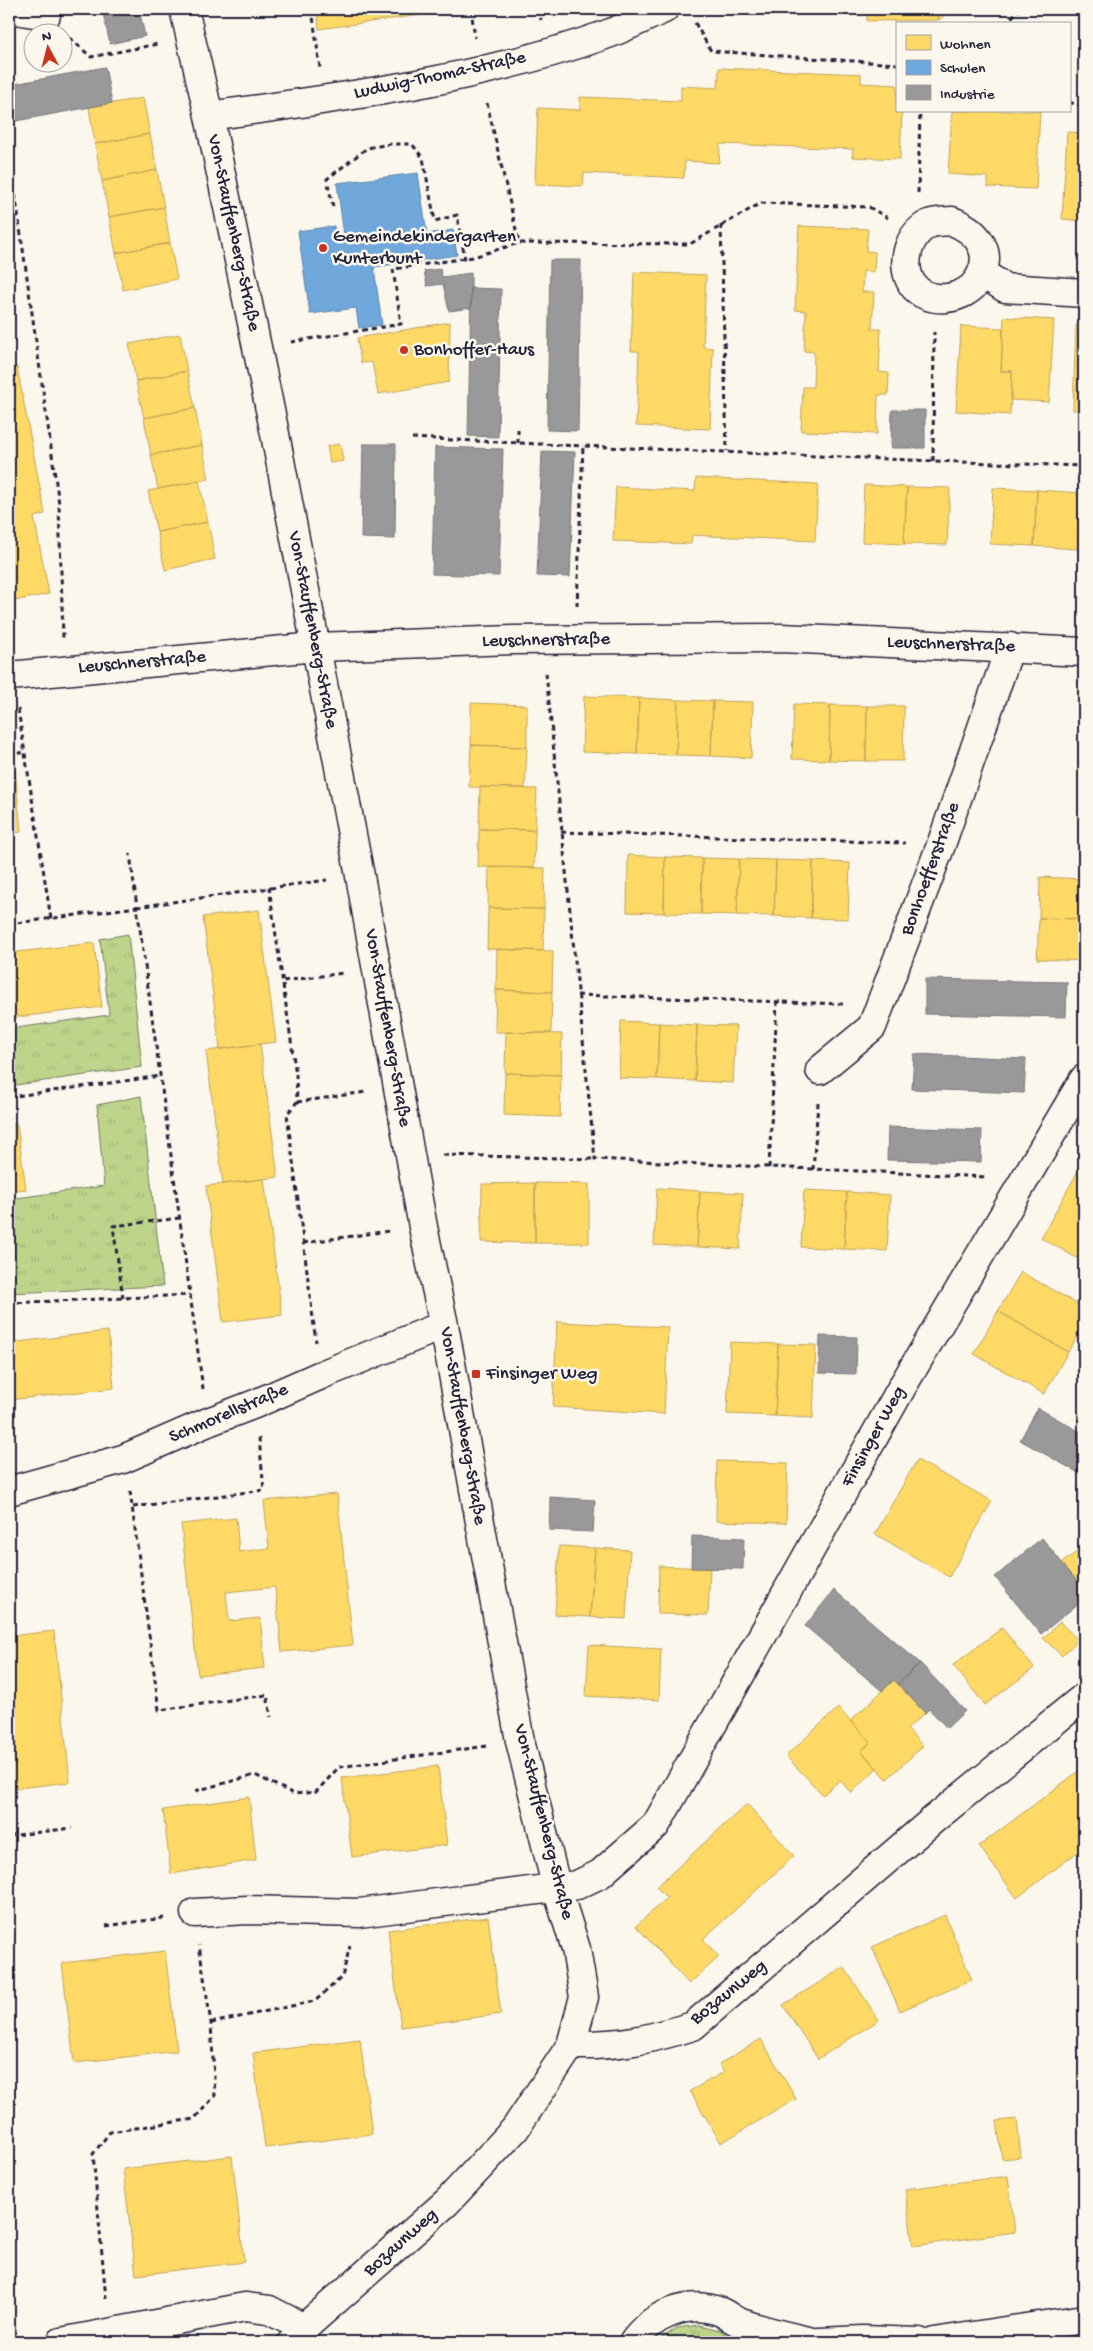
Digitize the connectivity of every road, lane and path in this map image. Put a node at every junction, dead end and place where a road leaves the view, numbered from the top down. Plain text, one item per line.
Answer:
1 (9, 9) edge
2 (184, 9) edge
3 (312, 9) edge
4 (664, 9) edge
5 (1020, 9) edge
6 (46, 15) joint
7 (692, 17) dead end
8 (1007, 22) edge
9 (191, 38) junction
10 (896, 64) edge
11 (480, 72) junction
12 (324, 99) junction
13 (1070, 102) edge
14 (1084, 107) edge
15 (920, 112) edge
16 (209, 116) junction
17 (9, 150) edge
18 (333, 207) dead end
19 (721, 225) junction
20 (917, 234) junction
21 (519, 243) junction
22 (465, 259) junction
23 (982, 273) junction
24 (1084, 293) edge
25 (935, 298) junction
26 (256, 349) junction
27 (518, 427) dead end
28 (412, 438) dead end
29 (518, 443) junction
30 (583, 446) junction
31 (727, 451) junction
32 (933, 461) junction
33 (1084, 466) edge
34 (63, 636) dead end
35 (545, 640) junction
36 (576, 640) junction
37 (316, 646) junction
38 (1010, 647) junction
39 (1084, 652) edge
40 (10, 676) edge
41 (25, 752) junction
42 (9, 755) edge
43 (561, 832) junction
44 (942, 845) junction
45 (130, 854) dead end
46 (360, 876) junction
47 (268, 888) junction
48 (137, 907) junction
49 (51, 919) junction
50 (9, 924) edge
51 (376, 969) junction
52 (282, 981) junction
53 (577, 995) junction
54 (777, 1002) junction
55 (880, 1005) junction
56 (820, 1070) joint
57 (160, 1076) junction
58 (1084, 1079) edge
59 (397, 1088) junction
60 (9, 1097) edge
61 (298, 1102) junction
62 (410, 1154) junction
63 (595, 1159) junction
64 (769, 1168) junction
65 (813, 1170) junction
66 (1018, 1190) junction
67 (180, 1218) junction
68 (422, 1227) junction
69 (303, 1243) junction
70 (190, 1295) junction
71 (123, 1298) junction
72 (9, 1303) edge
73 (444, 1325) junction
74 (321, 1375) junction
75 (255, 1404) junction
76 (208, 1422) junction
77 (123, 1459) junction
78 (9, 1491) edge
79 (133, 1507) junction
80 (1084, 1697) edge
81 (271, 1717) dead end
82 (520, 1742) junction
83 (194, 1791) dead end
84 (72, 1828) dead end
85 (9, 1836) edge
86 (557, 1888) junction
87 (195, 1913) junction
88 (359, 1913) junction
89 (106, 1926) dead end
90 (211, 2023) junction
91 (571, 2045) junction
92 (1084, 2319) edge
93 (108, 2332) junction
94 (748, 2332) edge
95 (298, 2335) edge
96 (61, 2342) edge
97 (633, 2342) edge
98 (812, 2342) edge
99 (819, 2342) edge
100 (919, 2342) edge
101 (934, 2342) edge

1 - 6 street
2 - 9 street, Von-Stauffenberg-Straße
3 - 12 path
4 - 11 street, Ludwig-Thoma-Straße
5 - 8 path
6 - 9 path
7 - 10 path
9 - 16 street, Von-Stauffenberg-Straße
11 - 12 street, Ludwig-Thoma-Straße
11 - 21 path
12 - 16 street, Ludwig-Thoma-Straße
13 - 14 path
15 - 20 path
16 - 26 street, Von-Stauffenberg-Straße
17 - 34 path
18 - 22 path
19 - 20 path
19 - 21 path
19 - 31 path
20 - 23 street
20 - 25 street
21 - 22 path
22 - 26 path
23 - 24 street
23 - 25 street
25 - 32 path
26 - 37 street, Von-Stauffenberg-Straße
27 - 29 path
28 - 29 path
29 - 30 path
30 - 31 path
30 - 36 path
31 - 32 path
32 - 33 path
35 - 36 street, Leuschnerstraße
35 - 37 street, Leuschnerstraße
35 - 43 path
36 - 38 street, Leuschnerstraße
37 - 40 street, Leuschnerstraße
37 - 46 street, Von-Stauffenberg-Straße
38 - 39 street, Leuschnerstraße
38 - 44 street, Bonhoefferstraße
40 - 41 path
41 - 42 path
41 - 49 path
43 - 44 path
43 - 53 path
44 - 55 street, Bonhoefferstraße
45 - 48 path
46 - 47 path
46 - 51 street, Von-Stauffenberg-Straße
47 - 48 path
47 - 52 path
48 - 49 path
48 - 57 path
49 - 50 path
51 - 52 path
51 - 59 street, Von-Stauffenberg-Straße
52 - 61 path
53 - 54 path
53 - 63 path
54 - 55 path
54 - 64 path
55 - 56 street, Bonhoefferstraße
56 - 65 path
57 - 60 path
57 - 67 path
58 - 66 street, Finsinger Weg
59 - 61 path
59 - 62 street, Von-Stauffenberg-Straße
61 - 69 path
62 - 63 path
62 - 68 street, Von-Stauffenberg-Straße
63 - 64 path
64 - 65 path
65 - 66 path
66 - 86 street, Finsinger Weg
67 - 70 path
67 - 71 path
68 - 69 path
68 - 73 street, Von-Stauffenberg-Straße
69 - 74 path
70 - 71 path
70 - 76 path
71 - 72 path
73 - 74 street, Schmorellstraße
73 - 82 street, Von-Stauffenberg-Straße
74 - 75 street, Schmorellstraße
75 - 76 street, Schmorellstraße
75 - 79 path
76 - 77 street, Schmorellstraße
77 - 78 street, Schmorellstraße
77 - 79 path
79 - 81 path
80 - 91 street, Bozaunweg
82 - 83 path
82 - 86 street, Von-Stauffenberg-Straße
84 - 85 path
86 - 88 street, Finsinger Weg
86 - 91 street, Von-Stauffenberg-Straße
87 - 88 street, Finsinger Weg
87 - 89 path
87 - 90 path
88 - 90 path
90 - 93 path
91 - 95 street, Bozaunweg
92 - 101 street
93 - 95 street
93 - 96 street
94 - 97 street
94 - 98 street
99 - 100 street

